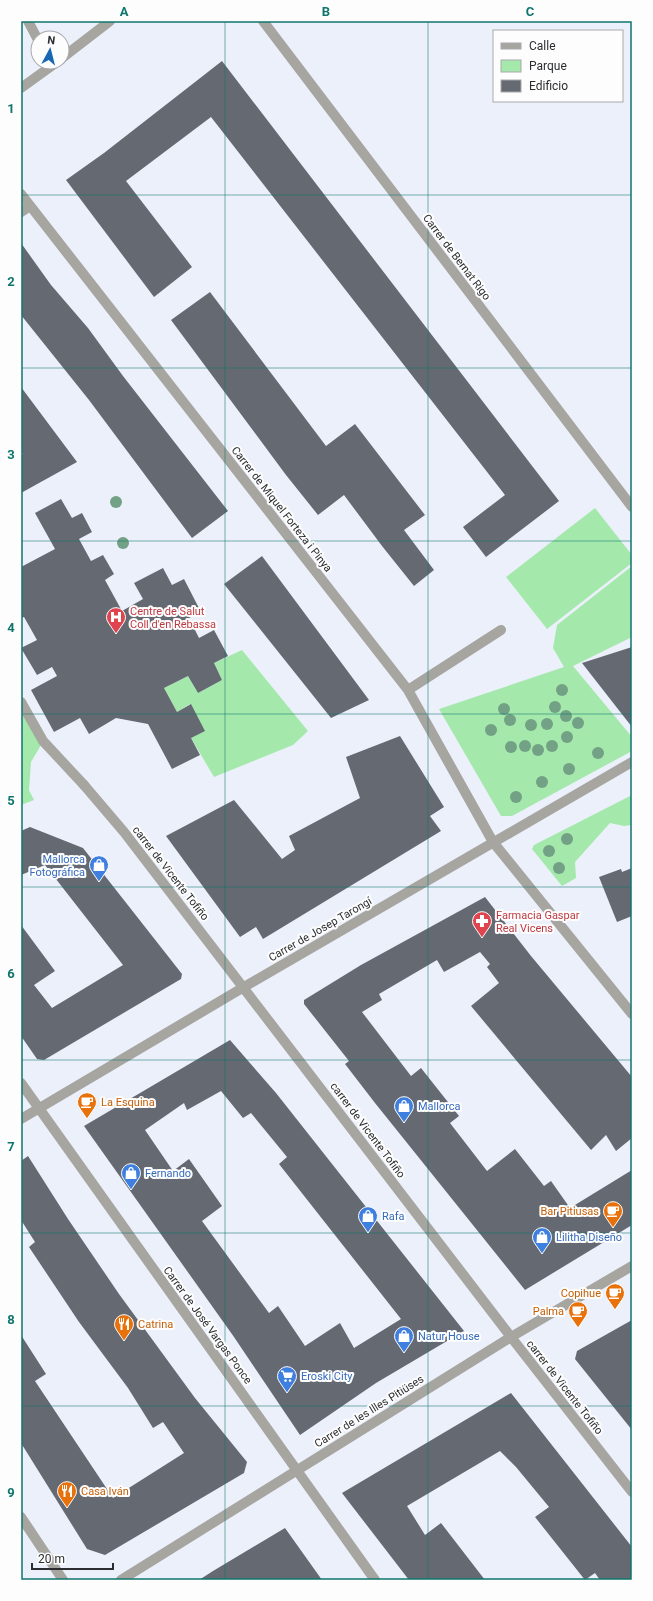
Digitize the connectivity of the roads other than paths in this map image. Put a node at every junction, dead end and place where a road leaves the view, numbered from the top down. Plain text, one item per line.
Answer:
1 (28, 21) edge
2 (110, 21) edge
3 (263, 21) edge
4 (33, 30) edge
5 (70, 52) edge
6 (43, 70) edge
7 (21, 88) edge
8 (21, 194) edge
9 (30, 206) junction
10 (21, 212) edge
11 (632, 507) edge
12 (501, 630) dead end
13 (408, 690) junction
14 (21, 702) edge
15 (632, 762) edge
16 (494, 842) junction
17 (244, 987) junction
18 (632, 1014) edge
19 (21, 1084) edge
20 (38, 1109) junction
21 (21, 1119) edge
22 (632, 1266) edge
23 (511, 1337) junction
24 (297, 1470) junction
25 (632, 1492) edge
26 (21, 1517) edge
27 (63, 1580) edge
28 (121, 1580) edge
29 (375, 1580) edge

1 - 4 street
2 - 5 street
3 - 11 street, Carrer de Bernat Rigo
6 - 7 street
8 - 9 street, Carrer de Miquel Forteza i Pinya
9 - 10 street
9 - 13 street, Carrer de Miquel Forteza i Pinya
12 - 13 street
13 - 16 street, Carrer de Miquel Forteza i Pinya
14 - 17 street, carrer de Vicente Tofiño
15 - 16 street, Carrer de Josep Tarongí
16 - 17 street, Carrer de Josep Tarongí
16 - 18 street, Carrer de Miquel Forteza i Pinya
17 - 20 street, Carrer de Josep Tarongí
17 - 23 street, carrer de Vicente Tofiño
19 - 20 street, Carrer de José Vargas Ponce
20 - 21 street, Carrer de Josep Tarongí
20 - 24 street, Carrer de José Vargas Ponce
22 - 23 street, Carrer de les Illes Pitiüses
23 - 24 street, Carrer de les Illes Pitiüses
23 - 25 street, carrer de Vicente Tofiño
24 - 28 street, Carrer de les Illes Pitiüses
24 - 29 street, Carrer de José Vargas Ponce
26 - 27 street

